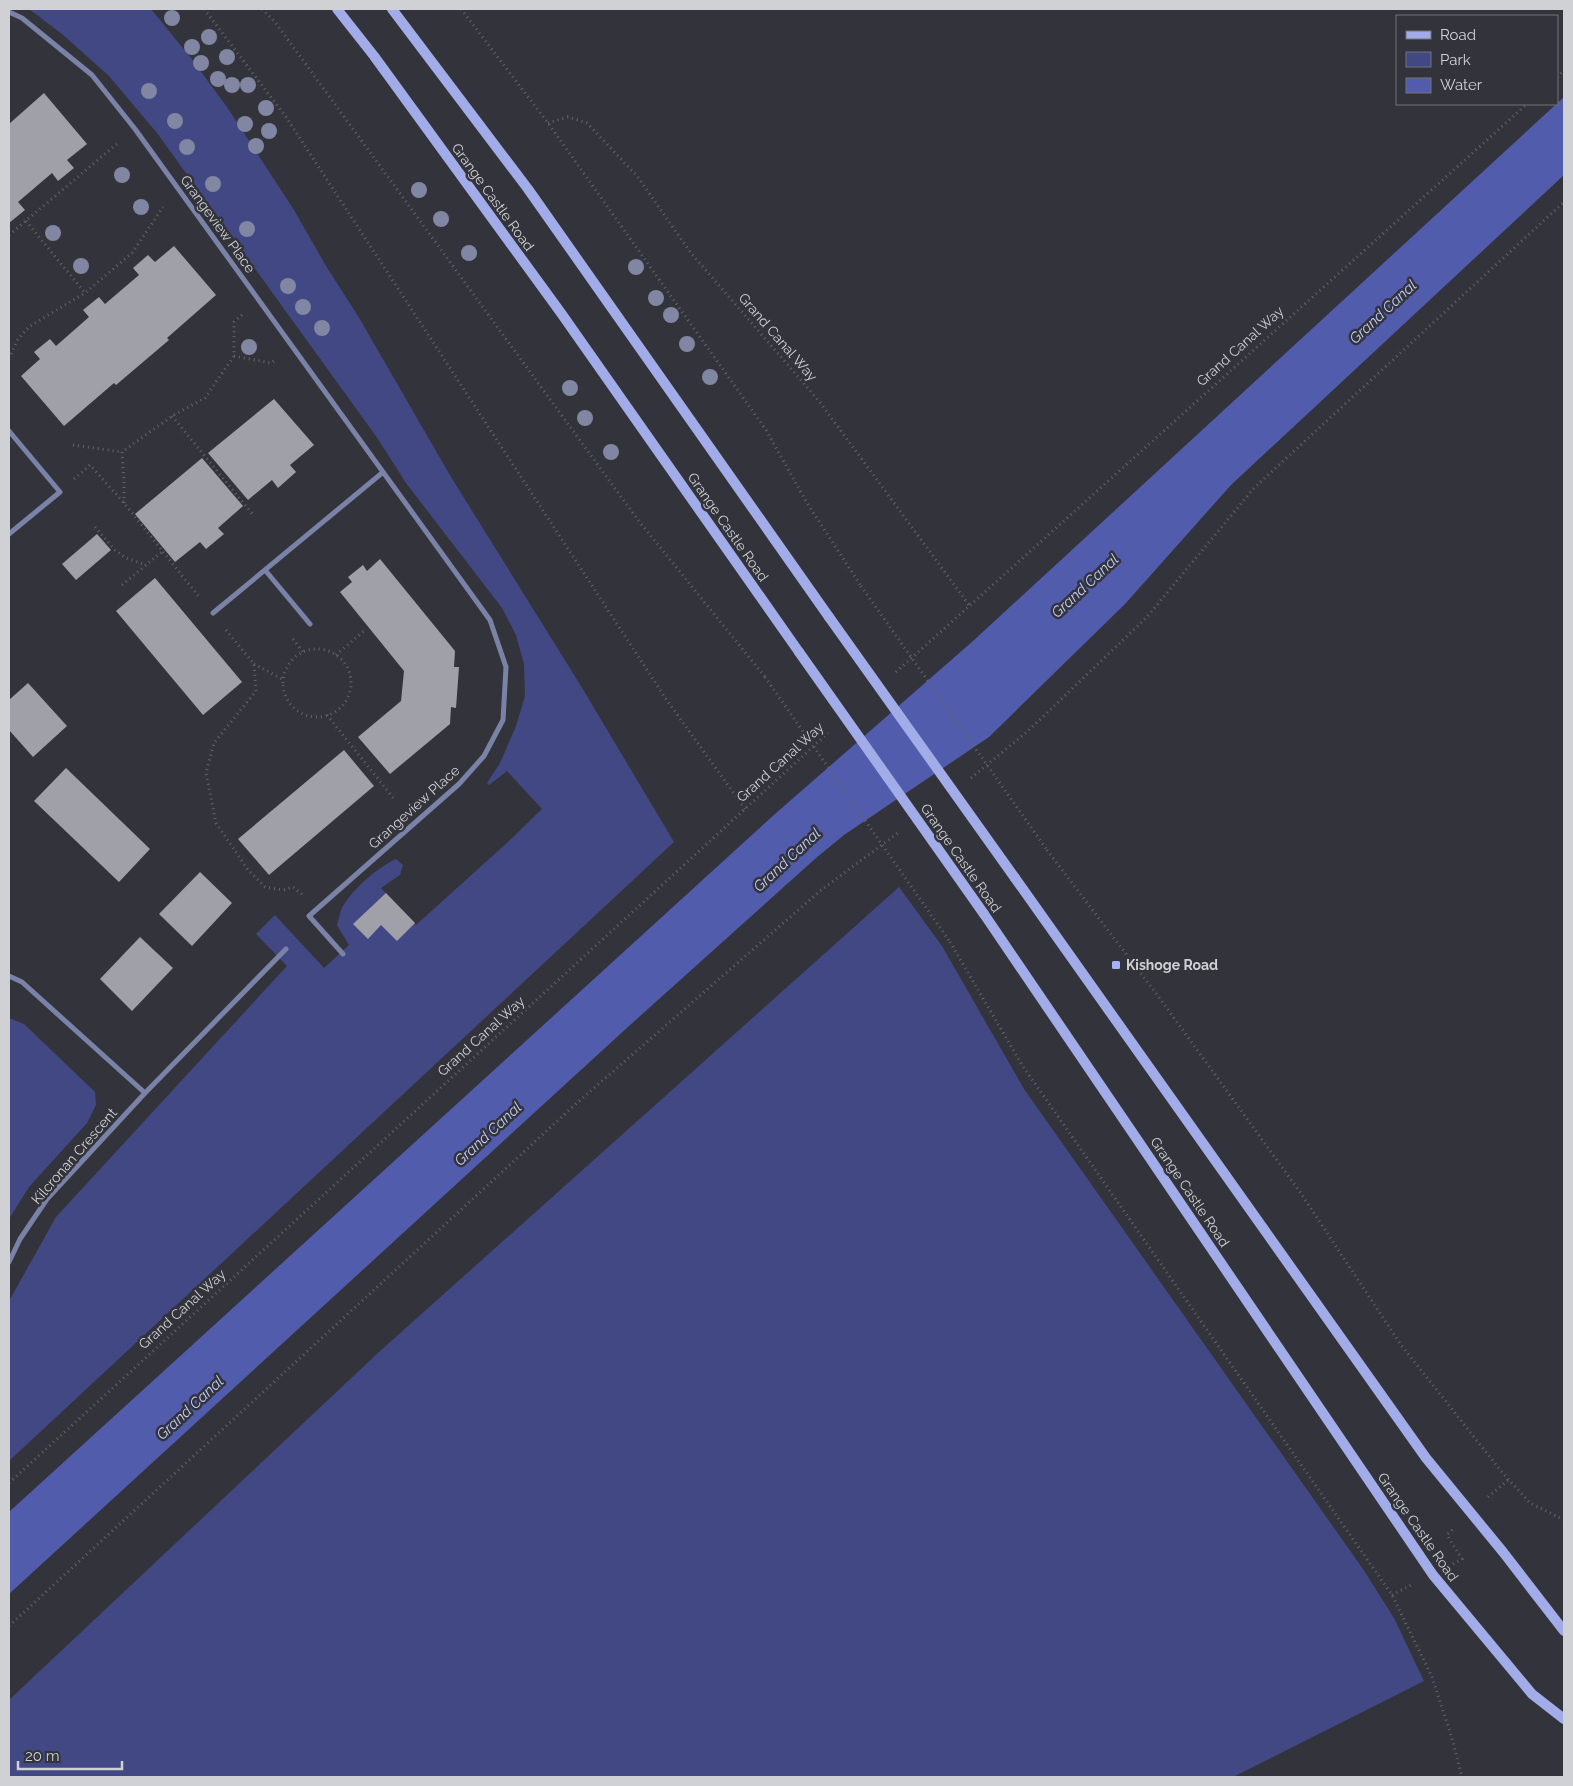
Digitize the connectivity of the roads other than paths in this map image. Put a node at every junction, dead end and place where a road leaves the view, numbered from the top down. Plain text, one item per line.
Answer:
1 (337, 9) edge
2 (392, 9) edge
3 (9, 12) edge
4 (9, 431) edge
5 (382, 473) junction
6 (9, 534) edge
7 (265, 570) junction
8 (213, 614) road end
9 (310, 624) dead end
10 (286, 949) dead end
11 (343, 954) dead end
12 (9, 976) edge
13 (145, 1093) junction
14 (9, 1262) edge
15 (1564, 1631) edge
16 (1564, 1719) edge

1 - 16 main road, Grange Castle Road, bridge
2 - 15 main road, bridge
3 - 5 street, Grangeview Place
4 - 6 street
5 - 7 street
5 - 11 street, Grangeview Place
7 - 8 street
7 - 9 street
10 - 13 street, Kilcronan Crescent
12 - 13 street
13 - 14 street, Kilcronan Crescent

